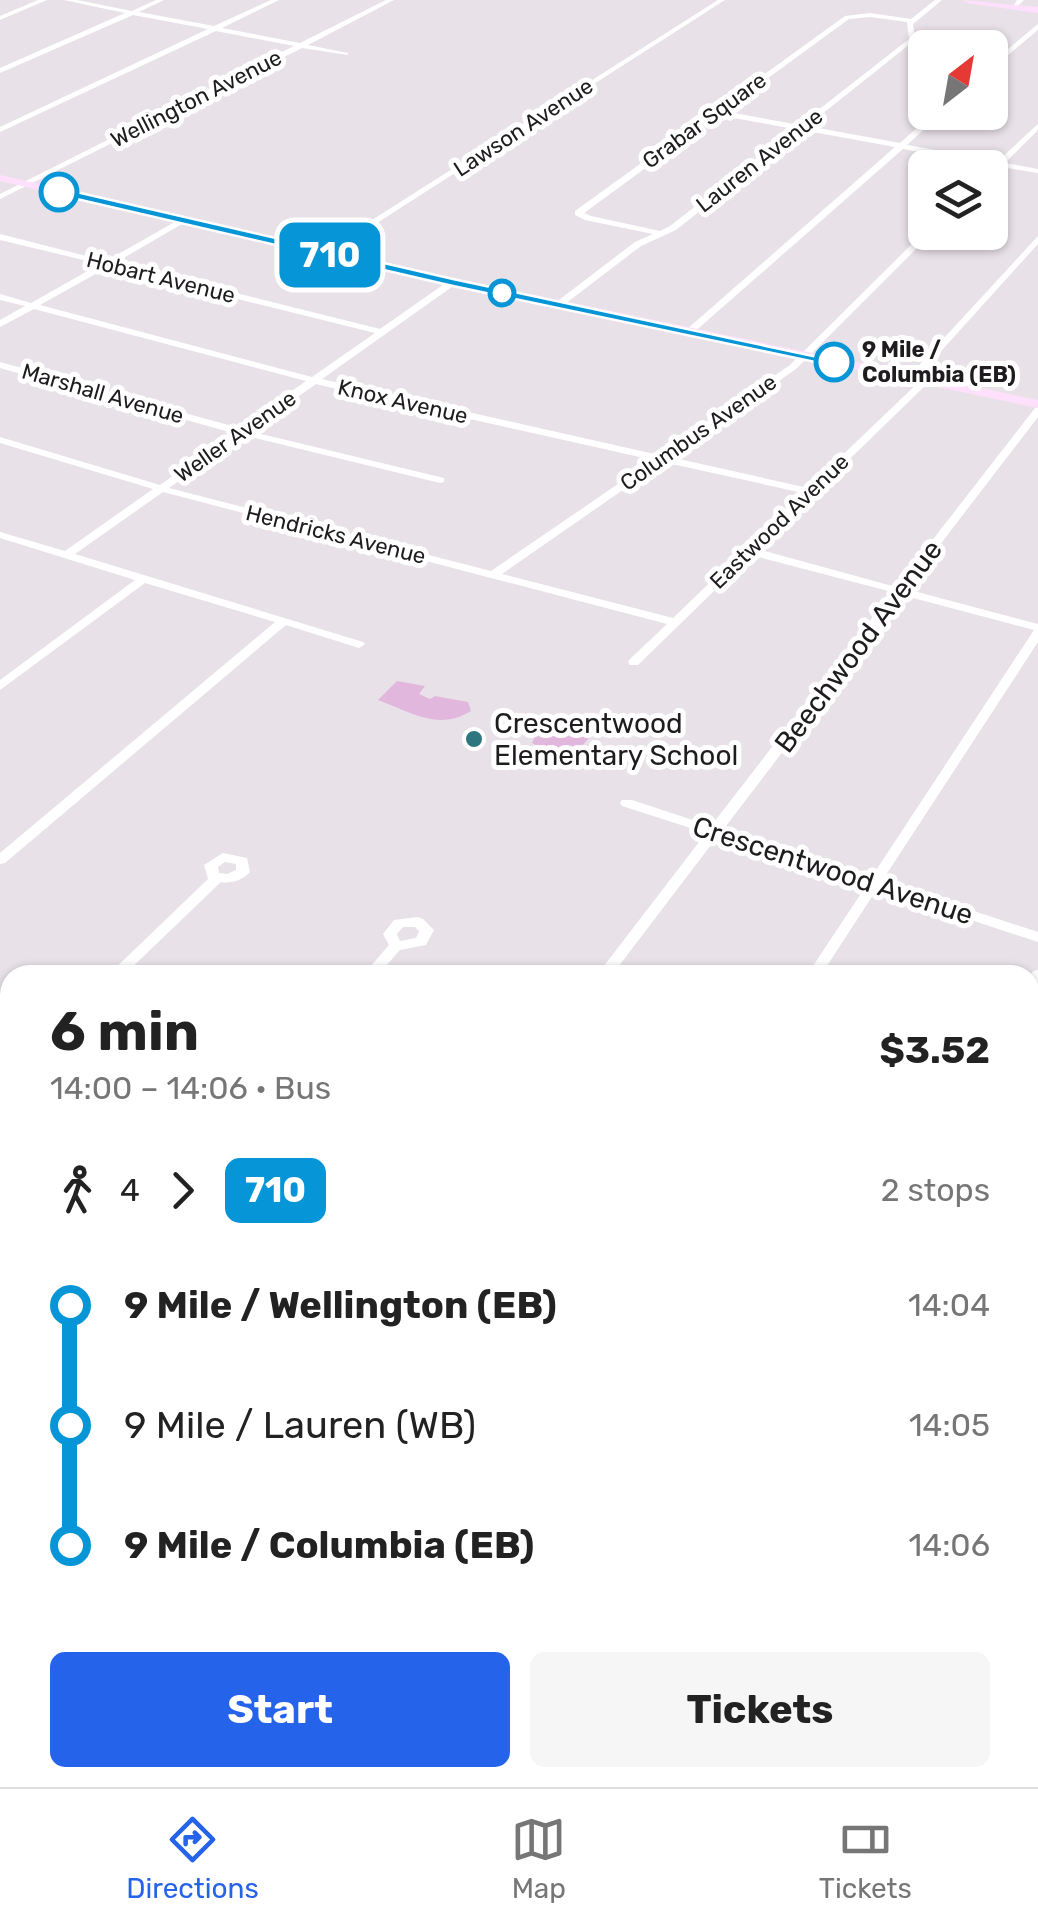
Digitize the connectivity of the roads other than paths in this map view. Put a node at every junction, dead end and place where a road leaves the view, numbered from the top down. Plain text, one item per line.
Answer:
1 (44, 0) edge
2 (66, 0) edge
3 (160, 0) edge
4 (276, 0) edge
5 (391, 0) edge
6 (722, 0) edge
7 (939, 0) edge
8 (967, 0) edge
9 (1018, 3) edge
10 (1038, 10) edge
11 (132, 12) junction
12 (0, 18) edge
13 (912, 20) junction
14 (1038, 26) edge
15 (215, 28) junction
16 (302, 46) junction
17 (1008, 52) edge
18 (346, 54) dead end
19 (0, 71) edge
20 (715, 112) junction
21 (1038, 126) edge
22 (803, 127) junction
23 (0, 130) edge
24 (920, 130) edge
25 (903, 145) junction
26 (929, 150) edge
27 (1008, 156) edge
28 (1008, 165) edge
29 (1038, 171) edge
30 (0, 178) edge
31 (26, 184) junction
32 (0, 196) edge
33 (183, 221) junction
34 (661, 233) junction
35 (0, 238) edge
36 (1038, 240) edge
37 (911, 250) edge
38 (324, 254) junction
39 (106, 264) junction
40 (453, 282) junction
41 (0, 296) edge
42 (33, 305) junction
43 (558, 305) junction
44 (0, 324) edge
45 (381, 332) junction
46 (689, 332) junction
47 (804, 356) junction
48 (0, 364) edge
49 (918, 379) junction
50 (314, 380) junction
51 (1038, 407) edge
52 (241, 432) junction
53 (0, 440) edge
54 (661, 458) junction
55 (440, 480) dead end
56 (161, 488) junction
57 (810, 492) junction
58 (1, 537) edge
59 (750, 551) junction
60 (67, 555) junction
61 (496, 574) junction
62 (142, 580) junction
63 (901, 590) junction
64 (284, 621) junction
65 (674, 622) junction
66 (1038, 631) edge
67 (359, 644) dead end
68 (634, 662) dead end
69 (0, 686) edge
70 (627, 802) dead end
71 (716, 831) junction
72 (0, 860) edge
73 (217, 878) dead end
74 (874, 884) junction
75 (1038, 937) edge
76 (396, 946) dead end
77 (126, 965) edge
78 (379, 965) edge
79 (612, 965) edge
80 (821, 965) edge

1 - 12 street
2 - 11 street
3 - 11 street
4 - 15 street
5 - 16 street, Wellington Avenue
6 - 38 street, Lawson Avenue
7 - 13 street, Lauren Avenue
8 - 9 main road
9 - 10 main road
11 - 15 street
11 - 19 street
13 - 20 street, Grabar Square
13 - 22 street, Lauren Avenue
14 - 17 street
15 - 16 street
15 - 23 street
16 - 18 street
16 - 31 street, Wellington Avenue
20 - 22 street
20 - 34 street, Grabar Square
21 - 27 street
22 - 25 street
22 - 34 street, Lauren Avenue
24 - 25 street
25 - 26 street
25 - 46 street
28 - 29 street
30 - 31 main road
31 - 32 street, Wellington Avenue
31 - 33 main road
33 - 38 main road
33 - 39 street
34 - 43 street, Lauren Avenue
35 - 39 street, Hobart Avenue
36 - 49 street, Eastwood Avenue
37 - 47 street, Columbus Avenue
38 - 40 main road
39 - 42 street
39 - 45 street, Hobart Avenue
40 - 43 main road
40 - 45 street, Weller Avenue
41 - 42 street, Knox Avenue
42 - 44 street
42 - 50 street, Knox Avenue
43 - 46 main road
45 - 50 street, Weller Avenue
46 - 47 main road
47 - 49 main road
47 - 54 street, Columbus Avenue
48 - 52 street, Marshall Avenue
49 - 51 main road
49 - 57 street, Eastwood Avenue
50 - 52 street, Weller Avenue
50 - 54 street, Knox Avenue
51 - 63 street, Beechwood Avenue
52 - 55 street, Marshall Avenue
52 - 56 street, Weller Avenue
53 - 56 street, Hendricks Avenue
54 - 57 street, Knox Avenue
54 - 61 street, Columbus Avenue
56 - 60 street, Weller Avenue
56 - 61 street, Hendricks Avenue
57 - 59 street, Eastwood Avenue
58 - 60 street
59 - 63 street
59 - 65 street, Eastwood Avenue
60 - 62 street
61 - 65 street, Hendricks Avenue
62 - 64 street
62 - 69 street
63 - 66 street
63 - 71 street, Beechwood Avenue
64 - 67 street
64 - 72 street
65 - 68 street, Eastwood Avenue
66 - 74 street
70 - 71 street, Crescentwood Avenue
71 - 74 street, Crescentwood Avenue
71 - 79 street, Beechwood Avenue
73 - 77 street
74 - 75 street, Crescentwood Avenue
74 - 80 street
76 - 78 street

